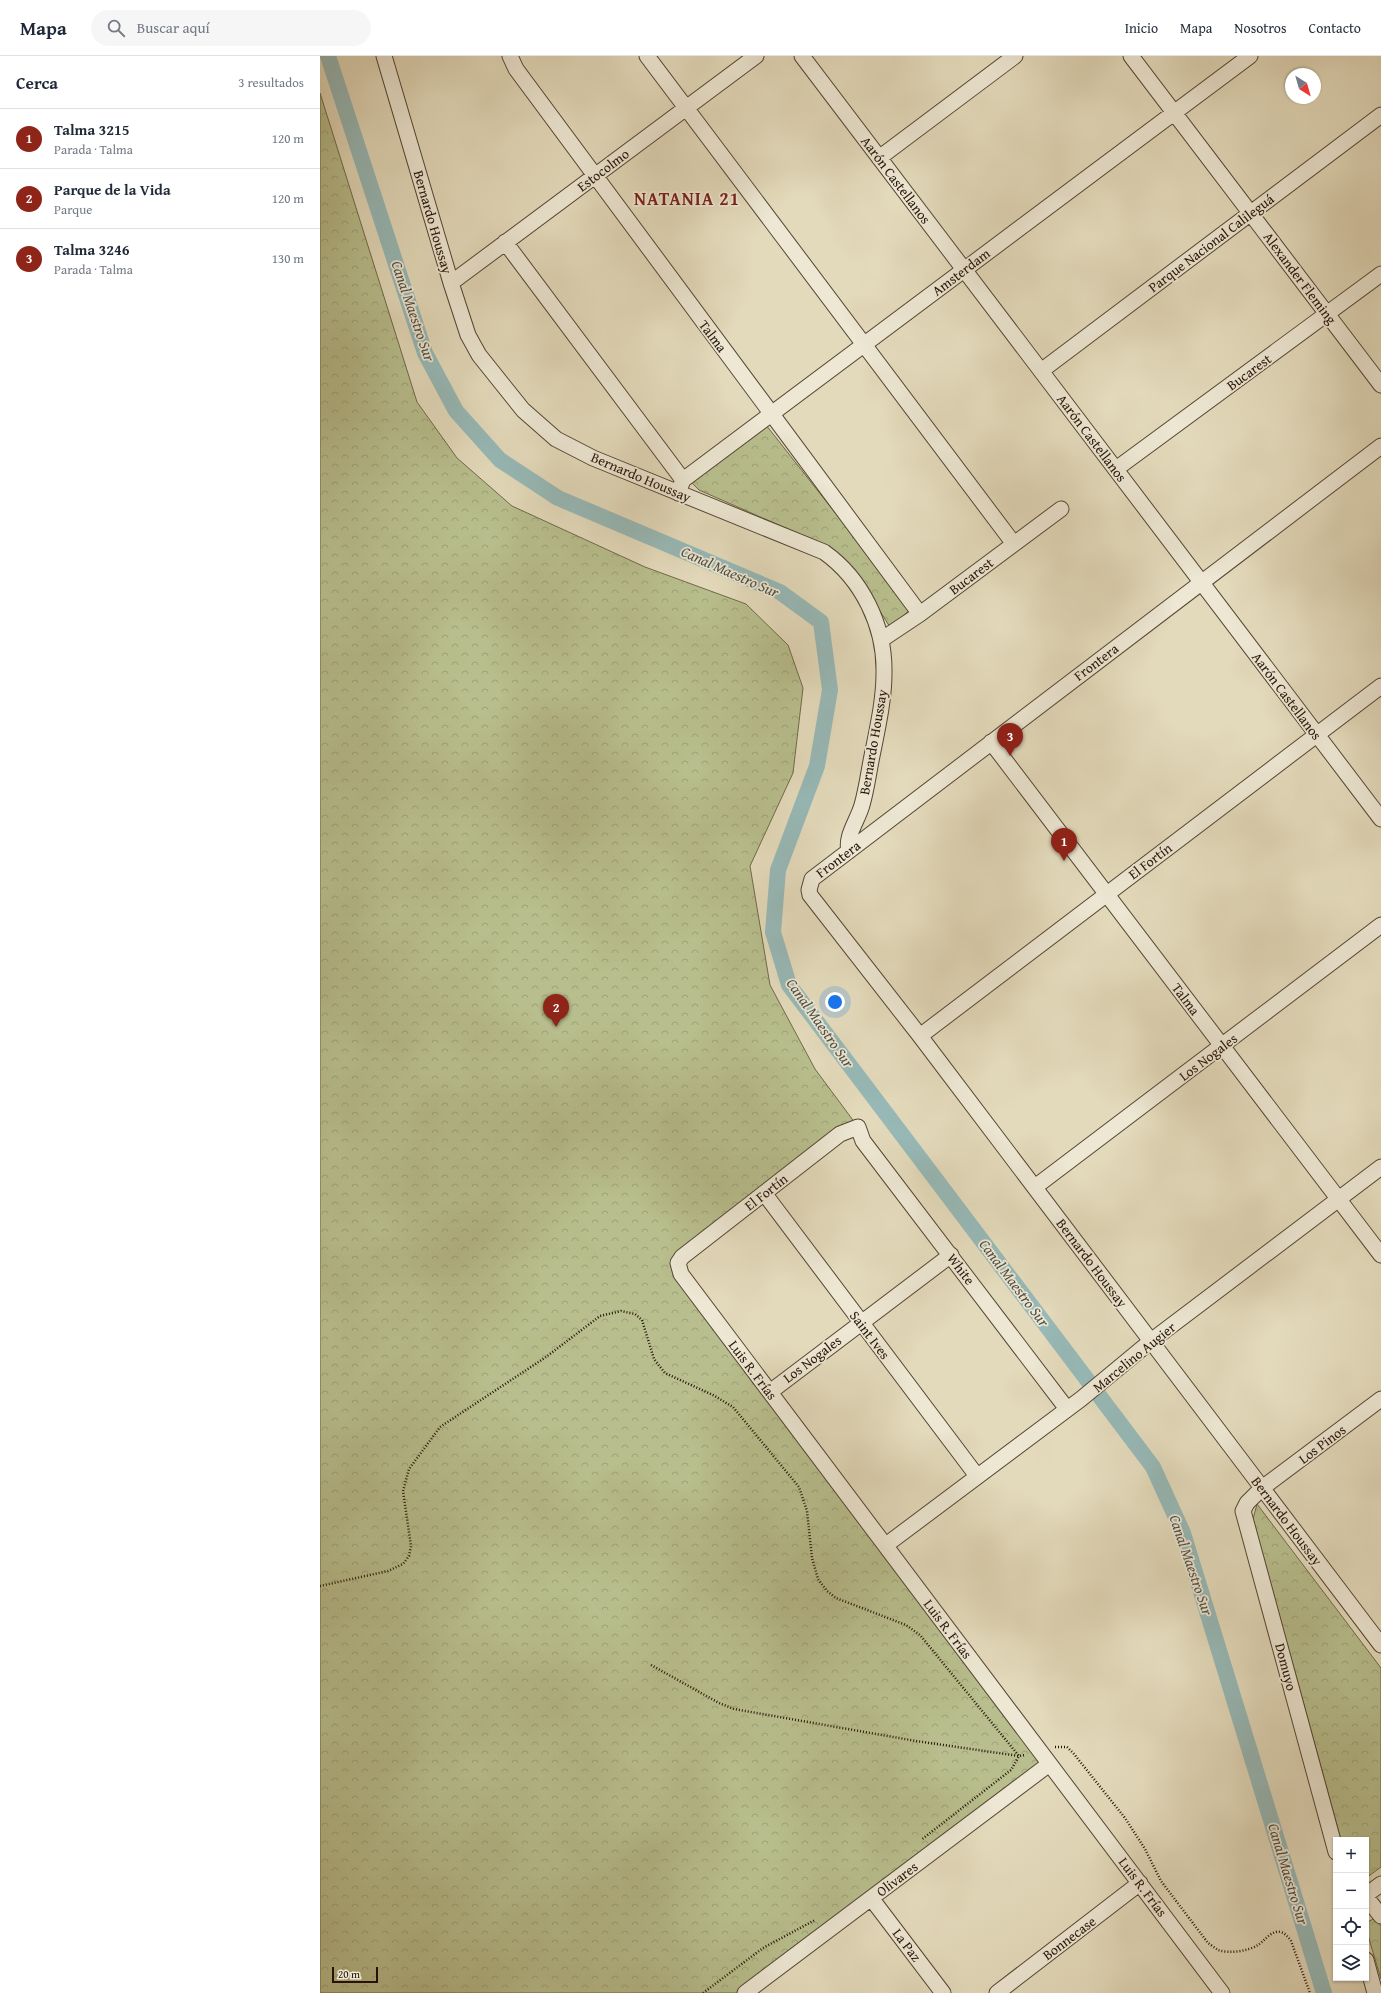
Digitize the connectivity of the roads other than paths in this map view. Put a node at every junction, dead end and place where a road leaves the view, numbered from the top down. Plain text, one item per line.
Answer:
1 (384, 56) edge
2 (510, 56) edge
3 (647, 56) edge
4 (756, 56) edge
5 (802, 56) edge
6 (1015, 56) edge
7 (1131, 56) edge
8 (1250, 56) edge
9 (686, 108) junction
10 (1174, 113) junction
11 (1381, 115) edge
12 (879, 158) junction
13 (595, 176) junction
14 (1250, 213) junction
15 (506, 242) junction
16 (964, 270) junction
17 (1381, 274) edge
18 (451, 283) junction
19 (1328, 315) junction
20 (864, 345) junction
21 (1041, 371) junction
22 (1381, 385) edge
23 (771, 414) junction
24 (1381, 446) edge
25 (1116, 469) junction
26 (681, 487) junction
27 (1061, 509) dead end
28 (1014, 544) junction
29 (1201, 582) junction
30 (920, 614) junction
31 (881, 640) junction
32 (1381, 686) edge
33 (1317, 735) junction
34 (992, 742) junction
35 (1381, 819) edge
36 (849, 851) junction
37 (812, 879) joint
38 (1107, 894) junction
39 (1381, 925) edge
40 (920, 1036) junction
41 (1221, 1047) junction
42 (858, 1127) joint
43 (1381, 1167) edge
44 (1034, 1187) junction
45 (764, 1194) junction
46 (1338, 1199) junction
47 (951, 1255) junction
48 (1381, 1256) edge
49 (678, 1263) joint
50 (861, 1323) junction
51 (1151, 1341) junction
52 (770, 1392) junction
53 (1381, 1399) edge
54 (1066, 1409) junction
55 (977, 1476) junction
56 (1262, 1488) junction
57 (886, 1545) junction
58 (1380, 1643) edge
59 (1048, 1765) junction
60 (1333, 1841) edge
61 (1140, 1883) junction
62 (1381, 1884) edge
63 (1369, 1894) edge
64 (871, 1898) junction
65 (1369, 1900) edge
66 (1381, 1916) edge
67 (1369, 1971) edge
68 (745, 1993) edge
69 (943, 1993) edge
70 (997, 1993) edge
71 (1222, 1993) edge
72 (1375, 1993) edge

1 - 18 street, Bernardo Houssay
2 - 13 street, Talma
3 - 9 street
4 - 9 street, Estocolmo
5 - 12 street, Aarón Castellanos
6 - 12 street
7 - 10 street, Alexander Fleming
8 - 10 street, Amsterdam
9 - 13 street, Estocolmo
9 - 20 street
10 - 14 street, Alexander Fleming
10 - 16 street, Amsterdam
11 - 14 street, Parque Nacional Calileguá
12 - 16 street, Aarón Castellanos
13 - 15 street, Estocolmo
13 - 23 street, Talma
14 - 19 street, Alexander Fleming
14 - 21 street, Parque Nacional Calileguá
15 - 18 street, Estocolmo
15 - 26 street
16 - 20 street, Amsterdam
16 - 21 street, Aarón Castellanos
17 - 19 street, Bucarest
18 - 26 street, Bernardo Houssay
19 - 22 street, Alexander Fleming
19 - 25 street, Bucarest
20 - 23 street, Amsterdam
20 - 28 street
21 - 25 street, Aarón Castellanos
23 - 26 street, Amsterdam
23 - 30 street, Talma
24 - 29 street, Frontera
25 - 29 street, Aarón Castellanos
26 - 31 street, Bernardo Houssay
27 - 28 street, Bucarest
28 - 30 street, Bucarest
29 - 33 street, Aarón Castellanos
29 - 34 street, Frontera
30 - 31 street, Bucarest
31 - 36 street, Bernardo Houssay
32 - 33 street, El Fortín
33 - 35 street, Aarón Castellanos
33 - 38 street, El Fortín
34 - 36 street, Frontera
34 - 38 street, Talma
36 - 37 street, Frontera
37 - 40 street, Bernardo Houssay
38 - 40 street, El Fortín
38 - 41 street, Talma
39 - 41 street, Los Nogales
40 - 44 street, Bernardo Houssay
41 - 44 street, Los Nogales
41 - 46 street, Talma
42 - 45 street, El Fortín
42 - 47 street, White
43 - 46 street, Marcelino Augier
44 - 51 street, Bernardo Houssay
45 - 49 street, El Fortín
45 - 50 street, Saint Ives
46 - 48 street, Talma
46 - 51 street, Marcelino Augier
47 - 50 street, Los Nogales
47 - 54 street, White
49 - 52 street, Luis R. Frías
50 - 52 street, Los Nogales
50 - 55 street, Saint Ives
51 - 54 street, Marcelino Augier
51 - 56 street, Bernardo Houssay
52 - 57 street, Luis R. Frías
53 - 56 street, Los Pinos
54 - 55 street, Marcelino Augier
55 - 57 street, Marcelino Augier
56 - 58 street, Bernardo Houssay
56 - 60 street, Domuyo
57 - 59 street, Luis R. Frías
59 - 61 street, Luis R. Frías
59 - 64 street, Olivares
61 - 70 street, Bonnecase
61 - 71 street, Luis R. Frías
62 - 63 street
64 - 68 street, Olivares
64 - 69 street, La Paz
65 - 66 street
67 - 72 street

